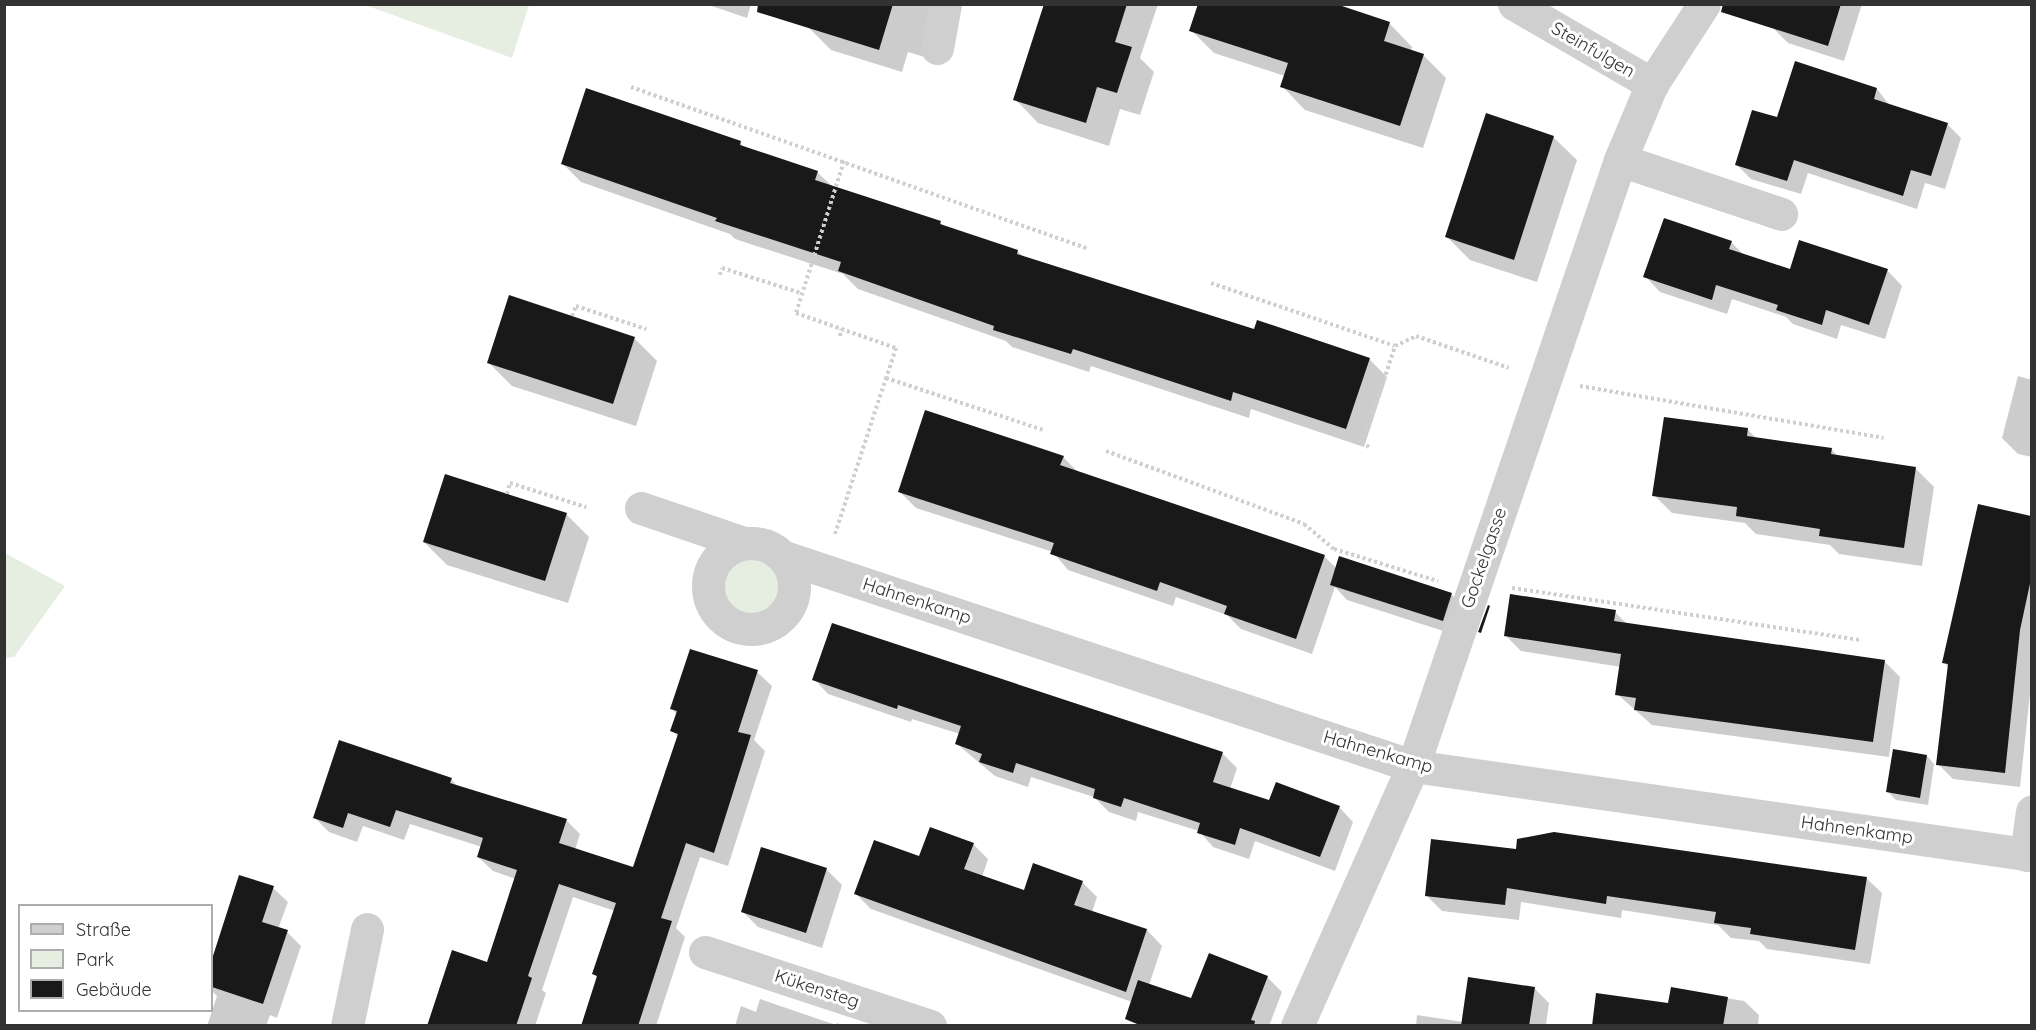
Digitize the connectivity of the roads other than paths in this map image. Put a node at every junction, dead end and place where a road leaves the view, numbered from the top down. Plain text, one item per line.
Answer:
1 (945, 4) edge
2 (1514, 4) edge
3 (1704, 4) edge
4 (937, 48) dead end
5 (1652, 84) junction
6 (1620, 160) junction
7 (1781, 214) dead end
8 (641, 508) dead end
9 (744, 543) junction
10 (784, 557) junction
11 (1413, 766) junction
12 (2031, 811) edge
13 (2029, 855) edge
14 (367, 930) dead end
15 (705, 952) dead end
16 (347, 1026) edge
17 (930, 1026) edge
18 (1298, 1026) edge

1 - 4 street
2 - 5 street, Steinfulgen
3 - 5 street, Steinfulgen
5 - 6 street, Gockelgasse
6 - 7 street
6 - 11 street, Gockelgasse
8 - 9 street, Hahnenkamp
9 - 10 street, Hahnenkamp
9 - 10 street
10 - 11 street, Hahnenkamp
11 - 13 street, Hahnenkamp
11 - 18 street, Gockelgasse
12 - 13 street
14 - 16 street
15 - 17 street, Kükensteg

